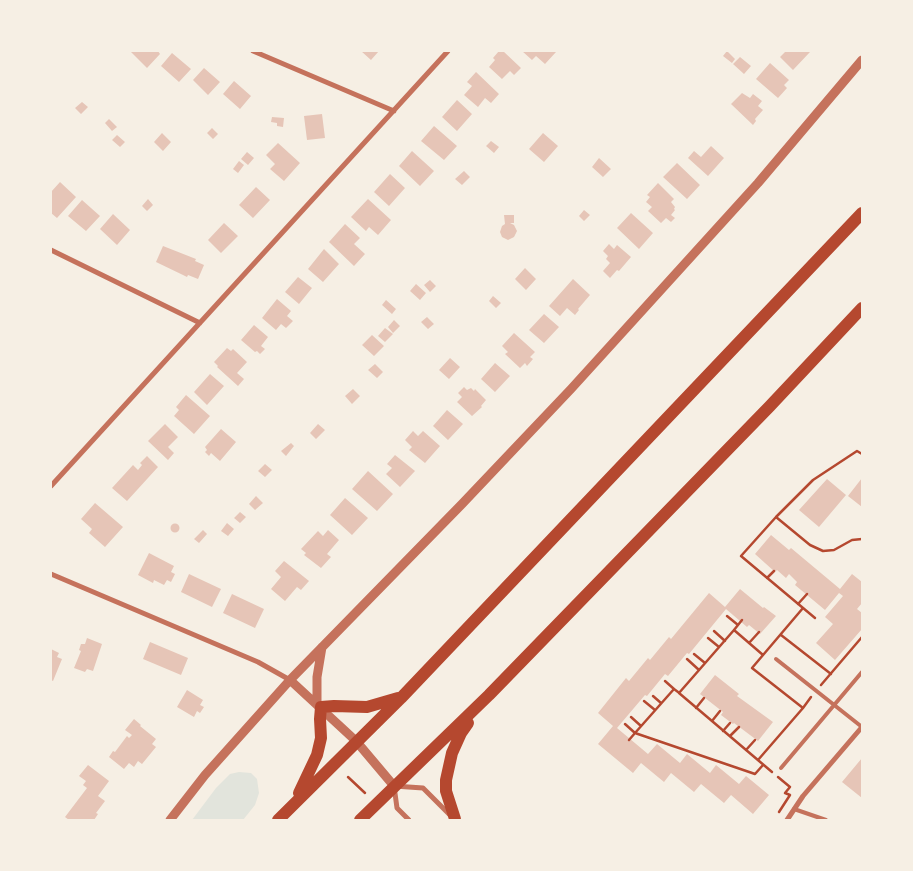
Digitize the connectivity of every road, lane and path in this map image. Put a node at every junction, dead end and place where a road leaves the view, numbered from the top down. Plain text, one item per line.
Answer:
1 (253, 51) edge
2 (448, 51) edge
3 (862, 60) edge
4 (394, 111) junction
5 (862, 213) edge
6 (51, 250) edge
7 (862, 308) edge
8 (200, 323) junction
9 (862, 454) edge
10 (51, 486) edge
11 (776, 517) junction
12 (862, 539) edge
13 (774, 570) dead end
14 (51, 574) edge
15 (767, 578) junction
16 (807, 594) dead end
17 (798, 604) junction
18 (803, 608) junction
19 (726, 616) dead end
20 (815, 618) dead end
21 (742, 620) dead end
22 (738, 626) junction
23 (734, 630) junction
24 (714, 631) dead end
25 (759, 632) dead end
26 (781, 634) junction
27 (862, 637) edge
28 (708, 638) dead end
29 (725, 641) junction
30 (749, 643) junction
31 (322, 647) junction
32 (719, 647) junction
33 (694, 654) dead end
34 (763, 655) junction
35 (776, 659) dead end
36 (687, 660) dead end
37 (705, 663) junction
38 (699, 670) junction
39 (862, 672) edge
40 (831, 674) junction
41 (290, 680) junction
42 (665, 681) dead end
43 (674, 688) junction
44 (816, 691) junction
45 (679, 692) junction
46 (488, 695) junction
47 (653, 696) dead end
48 (401, 698) junction
49 (704, 698) dead end
50 (644, 702) dead end
51 (661, 703) junction
52 (319, 705) junction
53 (834, 705) junction
54 (696, 708) junction
55 (802, 708) junction
56 (655, 710) junction
57 (720, 711) dead end
58 (631, 717) dead end
59 (712, 721) junction
60 (730, 723) dead end
61 (625, 724) dead end
62 (641, 726) junction
63 (739, 727) dead end
64 (862, 727) edge
65 (723, 730) junction
66 (635, 733) junction
67 (730, 736) junction
68 (628, 740) dead end
69 (755, 740) dead end
70 (356, 741) junction
71 (746, 750) junction
72 (758, 760) junction
73 (764, 765) junction
74 (781, 768) dead end
75 (348, 776) dead end
76 (394, 786) junction
77 (365, 793) dead end
78 (294, 802) junction
79 (794, 809) junction
80 (776, 818) dead end
81 (170, 820) edge
82 (278, 820) edge
83 (360, 820) edge
84 (408, 820) edge
85 (455, 820) edge
86 (788, 820) edge
87 (826, 820) edge

1 - 4 street
2 - 4 street
3 - 31 street
4 - 8 street
5 - 48 main road
6 - 8 street
7 - 46 main road
8 - 10 street
9 - 11 path
11 - 12 path
11 - 15 path
13 - 15 path
14 - 41 street
15 - 17 path
16 - 17 path
17 - 18 path
18 - 20 path
18 - 26 path
19 - 22 path
21 - 22 path
22 - 23 path
23 - 29 path
23 - 30 path
24 - 29 path
25 - 30 path
26 - 34 path
26 - 40 path
27 - 40 path
28 - 32 path
29 - 32 path
30 - 34 path
31 - 41 street
31 - 52 street
32 - 37 path
33 - 37 path
34 - 55 path
35 - 44 lane
36 - 38 path
37 - 38 path
38 - 45 path
39 - 53 lane
40 - 44 path
41 - 52 street
41 - 81 street
42 - 43 path
43 - 45 path
43 - 51 path
44 - 53 lane
44 - 55 path
45 - 54 path
46 - 76 main road
46 - 85 main road
47 - 51 path
48 - 52 main road
48 - 70 main road
49 - 54 path
50 - 56 path
51 - 56 path
52 - 70 street
52 - 78 main road
53 - 64 lane
53 - 74 lane
54 - 59 path
55 - 72 path
56 - 62 path
57 - 59 path
58 - 62 path
59 - 65 path
60 - 65 path
61 - 66 path
62 - 66 path
63 - 67 path
64 - 79 street
65 - 67 path
66 - 68 path
66 - 73 path
67 - 71 path
69 - 71 path
70 - 76 street
70 - 78 main road
71 - 72 path
72 - 73 path
73 - 80 path
75 - 77 path
76 - 83 main road
76 - 84 street
76 - 85 street
78 - 82 main road
79 - 86 street
79 - 87 lane

